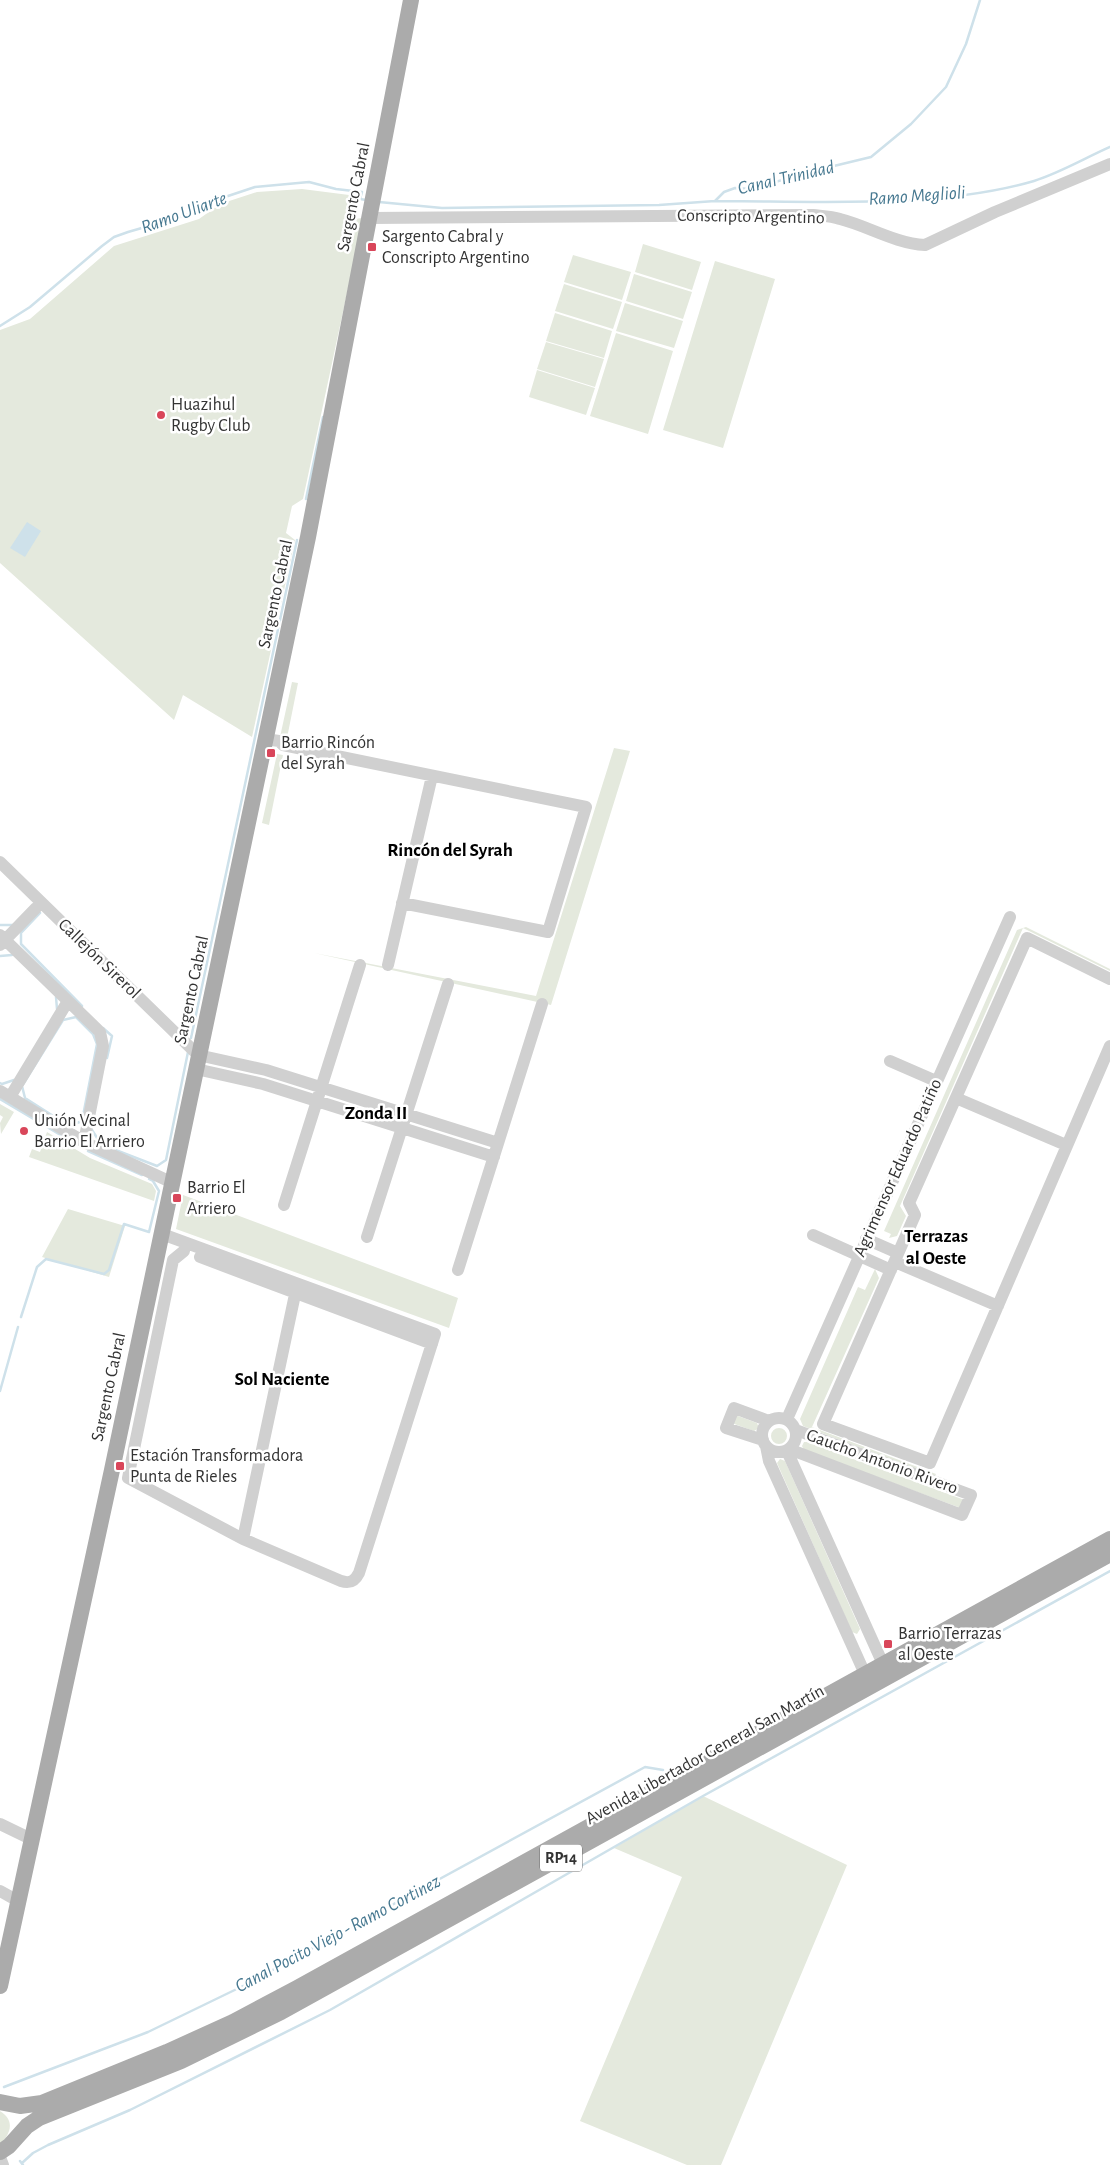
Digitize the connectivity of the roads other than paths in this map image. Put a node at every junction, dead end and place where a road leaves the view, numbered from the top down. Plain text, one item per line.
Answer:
1 (411, 0) edge
2 (1110, 164) edge
3 (372, 207) junction
4 (265, 742) junction
5 (432, 776) junction
6 (0, 862) edge
7 (402, 904) junction
8 (36, 908) dead end
9 (1010, 917) dead end
10 (2, 940) edge
11 (360, 965) dead end
12 (388, 965) dead end
13 (1110, 980) edge
14 (448, 984) dead end
15 (68, 1002) junction
16 (542, 1004) dead end
17 (1110, 1046) edge
18 (890, 1061) dead end
19 (197, 1062) junction
20 (936, 1082) junction
21 (322, 1087) junction
22 (5, 1094) edge
23 (956, 1098) junction
24 (317, 1101) junction
25 (406, 1114) junction
26 (402, 1128) junction
27 (84, 1142) junction
28 (498, 1143) junction
29 (1066, 1145) junction
30 (494, 1157) junction
31 (173, 1183) junction
32 (284, 1205) dead end
33 (813, 1235) dead end
34 (367, 1237) dead end
35 (161, 1238) junction
36 (866, 1239) junction
37 (184, 1251) junction
38 (209, 1256) junction
39 (859, 1256) junction
40 (895, 1261) junction
41 (458, 1270) dead end
42 (296, 1288) junction
43 (998, 1306) junction
44 (787, 1419) junction
45 (769, 1420) junction
46 (796, 1430) junction
47 (764, 1443) junction
48 (788, 1450) junction
49 (243, 1539) junction
50 (1110, 1539) edge
51 (1102, 1554) edge
52 (883, 1664) junction
53 (865, 1674) junction
54 (0, 1824) edge
55 (32, 1839) junction
56 (0, 1892) edge
57 (18, 1901) junction
58 (0, 1986) edge
59 (0, 2103) edge
60 (13, 2140) junction
61 (0, 2152) edge
62 (0, 2157) edge
63 (3, 2165) edge

1 - 3 main road, Sargento Cabral
2 - 3 street, Conscripto Argentino
3 - 4 main road, Sargento Cabral
4 - 5 street
4 - 19 main road, Sargento Cabral
5 - 7 street
5 - 7 street
6 - 19 street, Callejón Sirerol
7 - 12 street
8 - 10 street
9 - 20 street, Agrimensor Eduardo Patiño
10 - 15 street
11 - 21 street
13 - 23 street
14 - 25 street
15 - 22 street
15 - 27 street
16 - 28 street
17 - 29 street
18 - 20 street
19 - 21 street
19 - 24 street
19 - 31 main road, Sargento Cabral
20 - 36 street, Agrimensor Eduardo Patiño
21 - 24 street
21 - 25 street
22 - 27 street
23 - 29 street
23 - 40 street
24 - 26 street
24 - 32 street
25 - 26 street
25 - 28 street
26 - 30 street
26 - 34 street
27 - 31 street
28 - 30 street
29 - 43 street
30 - 41 street
31 - 35 main road, Sargento Cabral
33 - 39 street
35 - 37 street
35 - 38 street
35 - 55 main road, Sargento Cabral
36 - 39 street, Agrimensor Eduardo Patiño
36 - 40 street
37 - 38 street
37 - 49 street
38 - 42 street
39 - 40 street
39 - 44 street, Agrimensor Eduardo Patiño
40 - 43 street
40 - 43 street
42 - 49 street
42 - 49 street
44 - 45 street
44 - 46 street
45 - 47 street
45 - 47 street
46 - 48 street
46 - 48 street, Gaucho Antonio Rivero
47 - 48 street
47 - 53 street
48 - 52 street
50 - 51 main road, Avenida Libertador General San Martín / RP14
51 - 52 main road, Avenida Libertador General San Martín / RP14
51 - 60 main road, Avenida Libertador General San Martín / RP14
52 - 53 main road, Avenida Libertador General San Martín / RP14
53 - 59 main road, Avenida Libertador General San Martín / RP14
54 - 55 street
55 - 57 main road, Sargento Cabral
56 - 57 street
57 - 58 main road, Sargento Cabral
59 - 60 main road, RP14
60 - 61 main road, Avenida Libertador General San Martín / RP14
62 - 63 street

